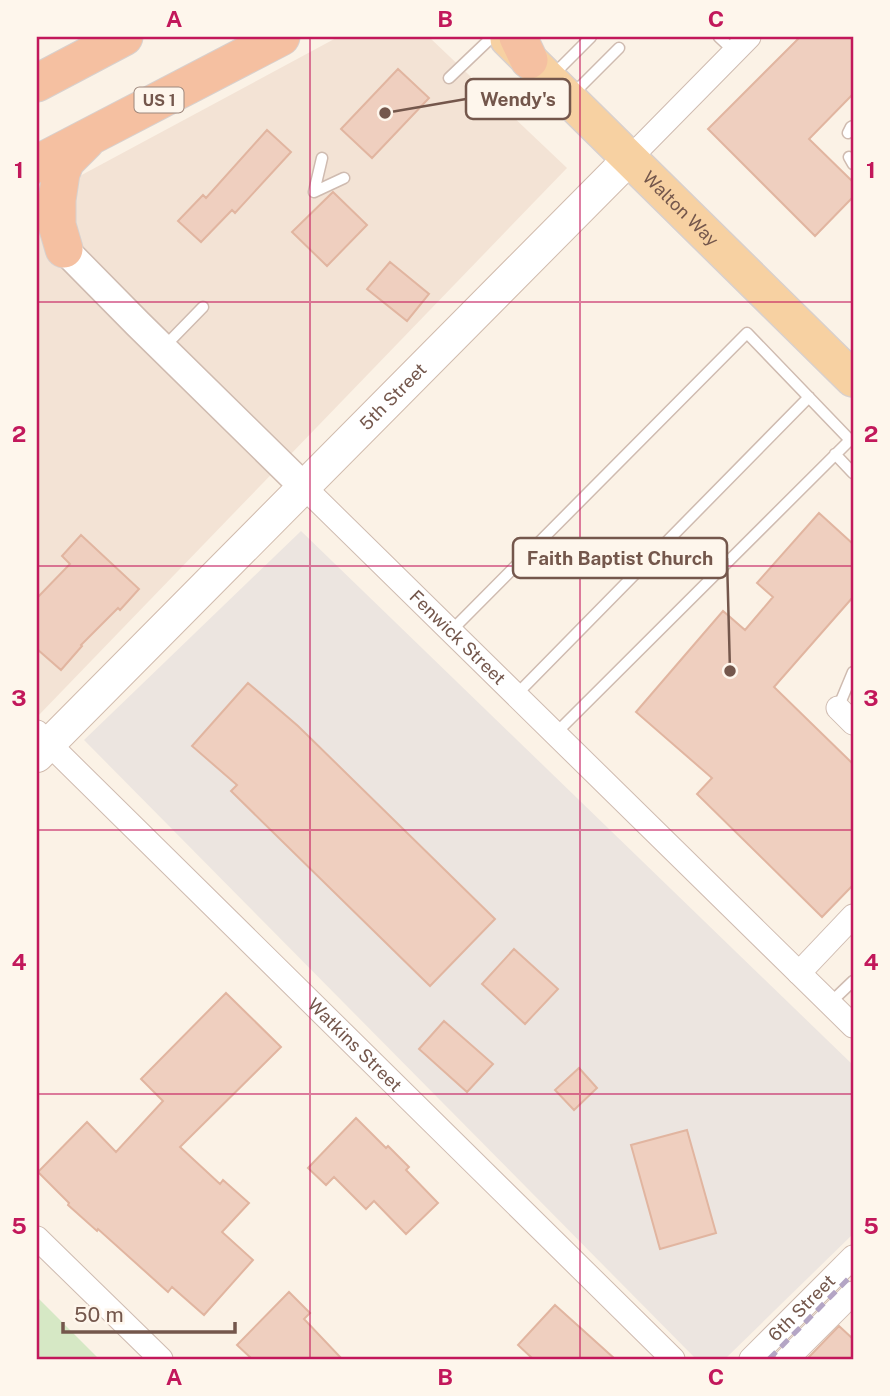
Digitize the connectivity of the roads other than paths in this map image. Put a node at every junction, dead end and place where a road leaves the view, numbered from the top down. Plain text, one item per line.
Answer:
1 (124, 37) edge
2 (281, 37) edge
3 (492, 37) edge
4 (591, 37) edge
5 (734, 42) edge
6 (619, 48) dead end
7 (534, 62) edge
8 (449, 78) dead end
9 (37, 83) edge
10 (94, 134) junction
11 (322, 158) dead end
12 (629, 159) junction
13 (37, 164) edge
14 (344, 178) dead end
15 (50, 240) edge
16 (203, 307) dead end
17 (163, 348) junction
18 (853, 379) edge
19 (809, 397) junction
20 (835, 453) junction
21 (853, 473) edge
22 (304, 486) junction
23 (451, 631) junction
24 (853, 672) edge
25 (516, 695) junction
26 (846, 715) edge
27 (555, 734) junction
28 (41, 744) edge
29 (853, 916) edge
30 (799, 972) junction
31 (853, 981) edge
32 (830, 1003) junction
33 (853, 1026) edge
34 (37, 1238) edge
35 (853, 1257) edge
36 (853, 1293) edge
37 (161, 1359) edge
38 (673, 1359) edge
39 (751, 1359) edge
40 (788, 1359) edge

1 - 9 highway
2 - 10 highway, US 1
3 - 8 lane
4 - 7 lane
5 - 12 street, 5th Street
6 - 7 lane
7 - 12 main road, Walton Way
10 - 13 highway, US 1
10 - 15 highway
11 - 14 lane
12 - 18 main road, Walton Way
12 - 22 main road, 5th Street
15 - 17 street, Fenwick Street
16 - 17 lane
17 - 22 street, Fenwick Street
19 - 20 lane
19 - 23 lane
19 - 25 lane
20 - 21 lane
20 - 27 lane
22 - 23 street, Fenwick Street
22 - 28 main road, 5th Street
23 - 25 street, Fenwick Street
24 - 26 lane
25 - 27 street, Fenwick Street
27 - 30 street, Fenwick Street
28 - 38 street, Watkins Street
29 - 30 street
30 - 32 street, Fenwick Street
31 - 32 lane
32 - 33 street, Fenwick Street
34 - 37 street
35 - 39 street, 6th Street
36 - 40 street, 6th Street

